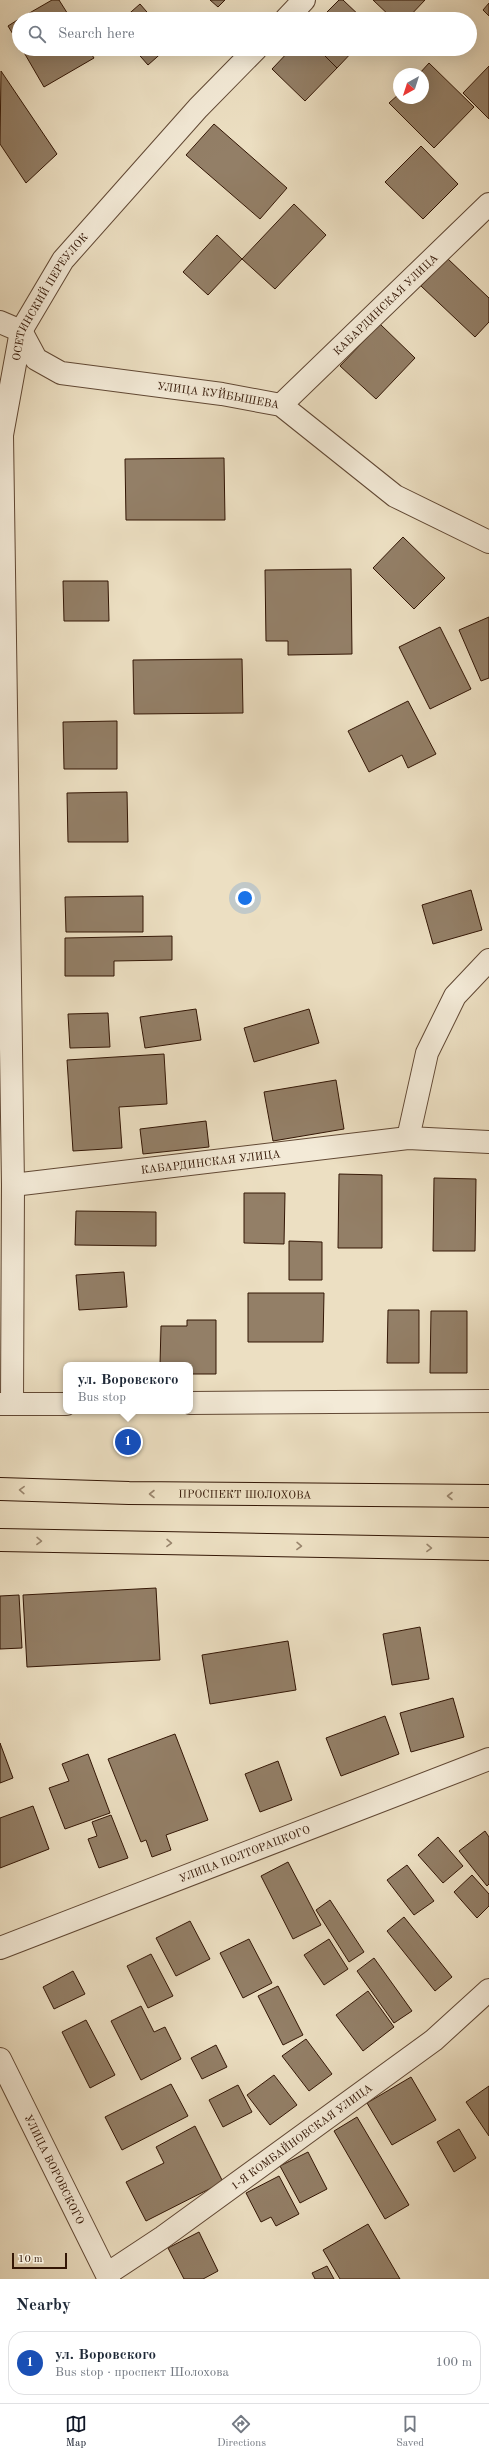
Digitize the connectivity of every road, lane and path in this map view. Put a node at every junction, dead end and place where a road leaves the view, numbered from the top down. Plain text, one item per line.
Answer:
1 (304, 0) edge
2 (293, 12) edge
3 (249, 56) edge
4 (489, 204) edge
5 (0, 322) edge
6 (21, 331) junction
7 (280, 404) junction
8 (489, 542) edge
9 (489, 960) edge
10 (408, 1138) junction
11 (489, 1142) edge
12 (13, 1185) junction
13 (7, 1253) edge
14 (489, 1402) edge
15 (193, 1403) edge
16 (6, 1404) edge
17 (63, 1404) edge
18 (0, 1489) edge
19 (489, 1496) edge
20 (0, 1540) edge
21 (489, 1549) edge
22 (489, 1759) edge
23 (0, 1948) edge
24 (489, 1990) edge
25 (0, 2060) edge
26 (108, 2276) edge

1 - 2 street
3 - 6 street, ОСЕТИНСКИЙ ПЕРЕУЛОК
4 - 7 street, КАБАРДИНСКАЯ УЛИЦА
5 - 6 street
6 - 7 street, УЛИЦА КУЙБЫШЕВА
6 - 12 street, ОСЕТИНСКИЙ ПЕРЕУЛОК
7 - 8 street, УЛИЦА КУЙБЫШЕВА
9 - 10 street
10 - 11 street, КАБАРДИНСКАЯ УЛИЦА
10 - 12 street, КАБАРДИНСКАЯ УЛИЦА
12 - 13 street, ОСЕТИНСКИЙ ПЕРЕУЛОК
13 - 16 street, ОСЕТИНСКИЙ ПЕРЕУЛОК
14 - 15 street
16 - 17 street
19 -> 18 main road, ПРОСПЕКТ ШОЛОХОВА
20 -> 21 main road
22 - 23 street, УЛИЦА ПОЛТОРАЦКОГО
24 - 26 street, 1-Я КОМБАЙНОВСКАЯ УЛИЦА
25 - 26 street, УЛИЦА ВОРОВСКОГО

